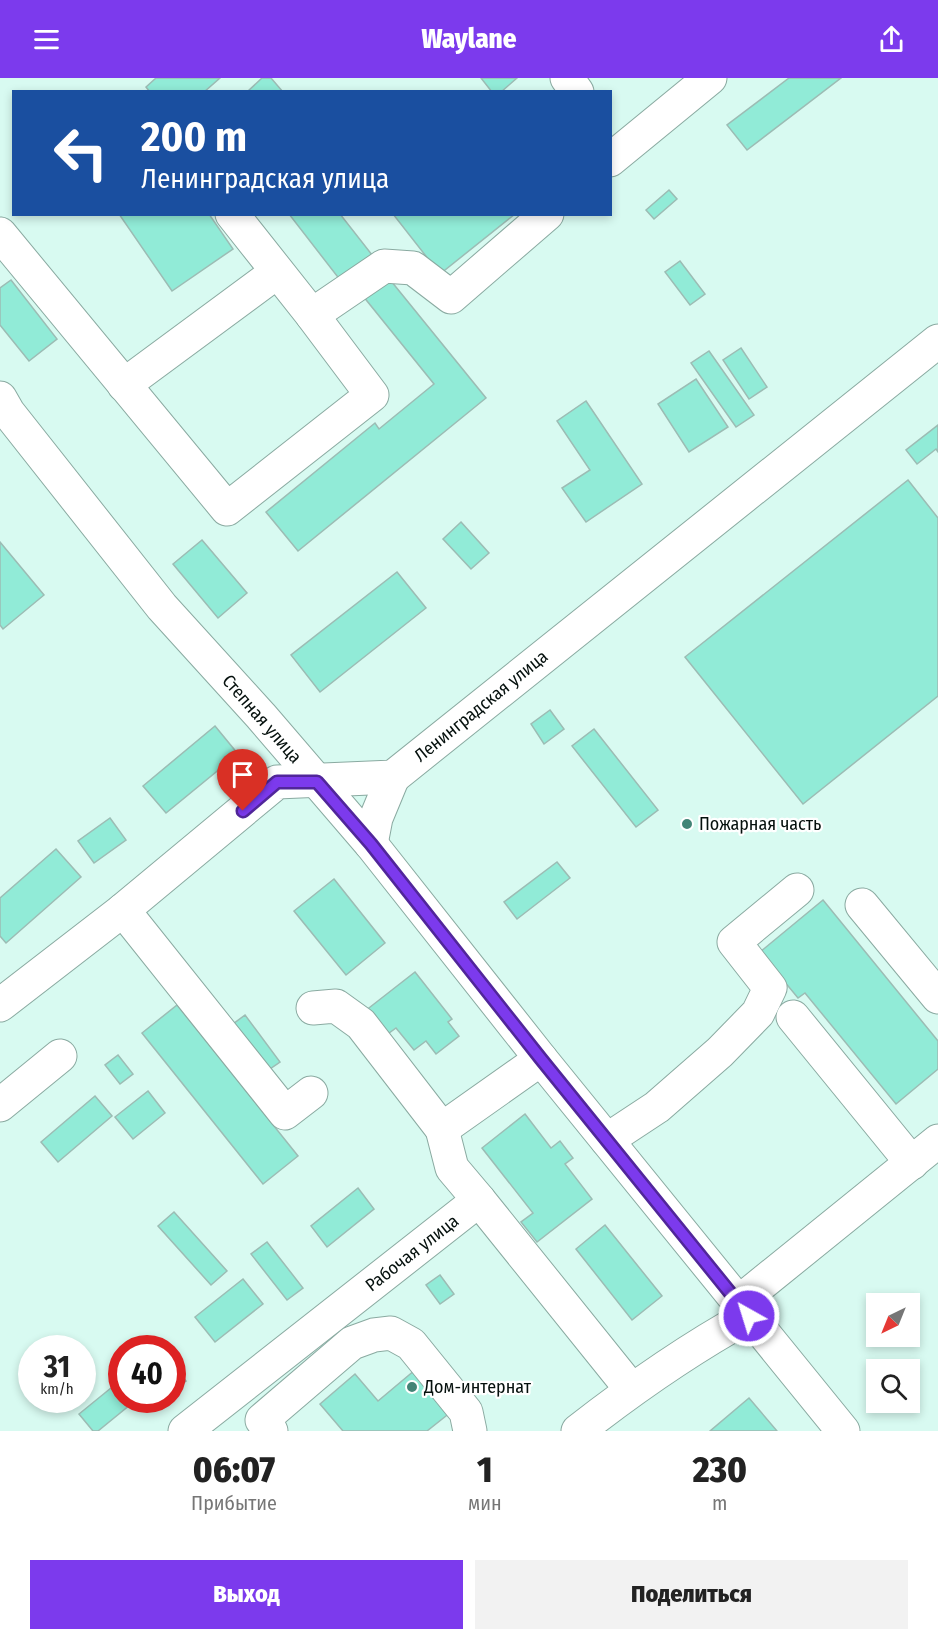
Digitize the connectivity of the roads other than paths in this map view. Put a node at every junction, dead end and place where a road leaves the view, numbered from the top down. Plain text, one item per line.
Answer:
1 (567, 78) edge
2 (710, 78) edge
3 (576, 90) edge
4 (615, 147) edge
5 (234, 216) edge
6 (545, 216) edge
7 (0, 234) edge
8 (278, 272) junction
9 (312, 315) junction
10 (938, 341) edge
11 (124, 385) junction
12 (0, 398) edge
13 (393, 777) junction
14 (317, 782) junction
15 (371, 844) junction
16 (797, 890) dead end
17 (862, 905) dead end
18 (123, 910) junction
19 (938, 997) edge
20 (0, 1005) edge
21 (313, 1008) dead end
22 (793, 1017) dead end
23 (60, 1056) dead end
24 (541, 1059) junction
25 (311, 1093) dead end
26 (0, 1106) edge
27 (442, 1129) junction
28 (607, 1140) junction
29 (938, 1141) edge
30 (912, 1162) junction
31 (479, 1200) junction
32 (744, 1309) junction
33 (632, 1389) junction
34 (238, 1390) junction
35 (266, 1426) edge
36 (185, 1431) edge
37 (470, 1431) edge
38 (578, 1431) edge
39 (843, 1431) edge

1 - 3 street
2 - 4 street
5 - 8 street
6 - 9 street
7 - 11 street
8 - 9 street
8 - 11 street
9 - 11 street
10 - 13 street, Ленинградская улица
12 - 14 street, Степная улица
13 - 14 street
13 - 15 street
14 - 15 street, Степная улица
14 - 18 street
15 - 24 street, Степная улица
16 - 28 street
17 - 19 street
18 - 20 street
18 - 25 street
21 - 27 street
22 - 30 street
23 - 26 street
24 - 27 street
24 - 28 street, Степная улица
27 - 31 street
28 - 32 street, Степная улица
29 - 30 street
30 - 32 street
31 - 33 street
31 - 34 street, Рабочая улица
32 - 33 street
32 - 39 street, Степная улица
33 - 38 street
34 - 35 street
34 - 36 street, Рабочая улица
35 - 37 street

